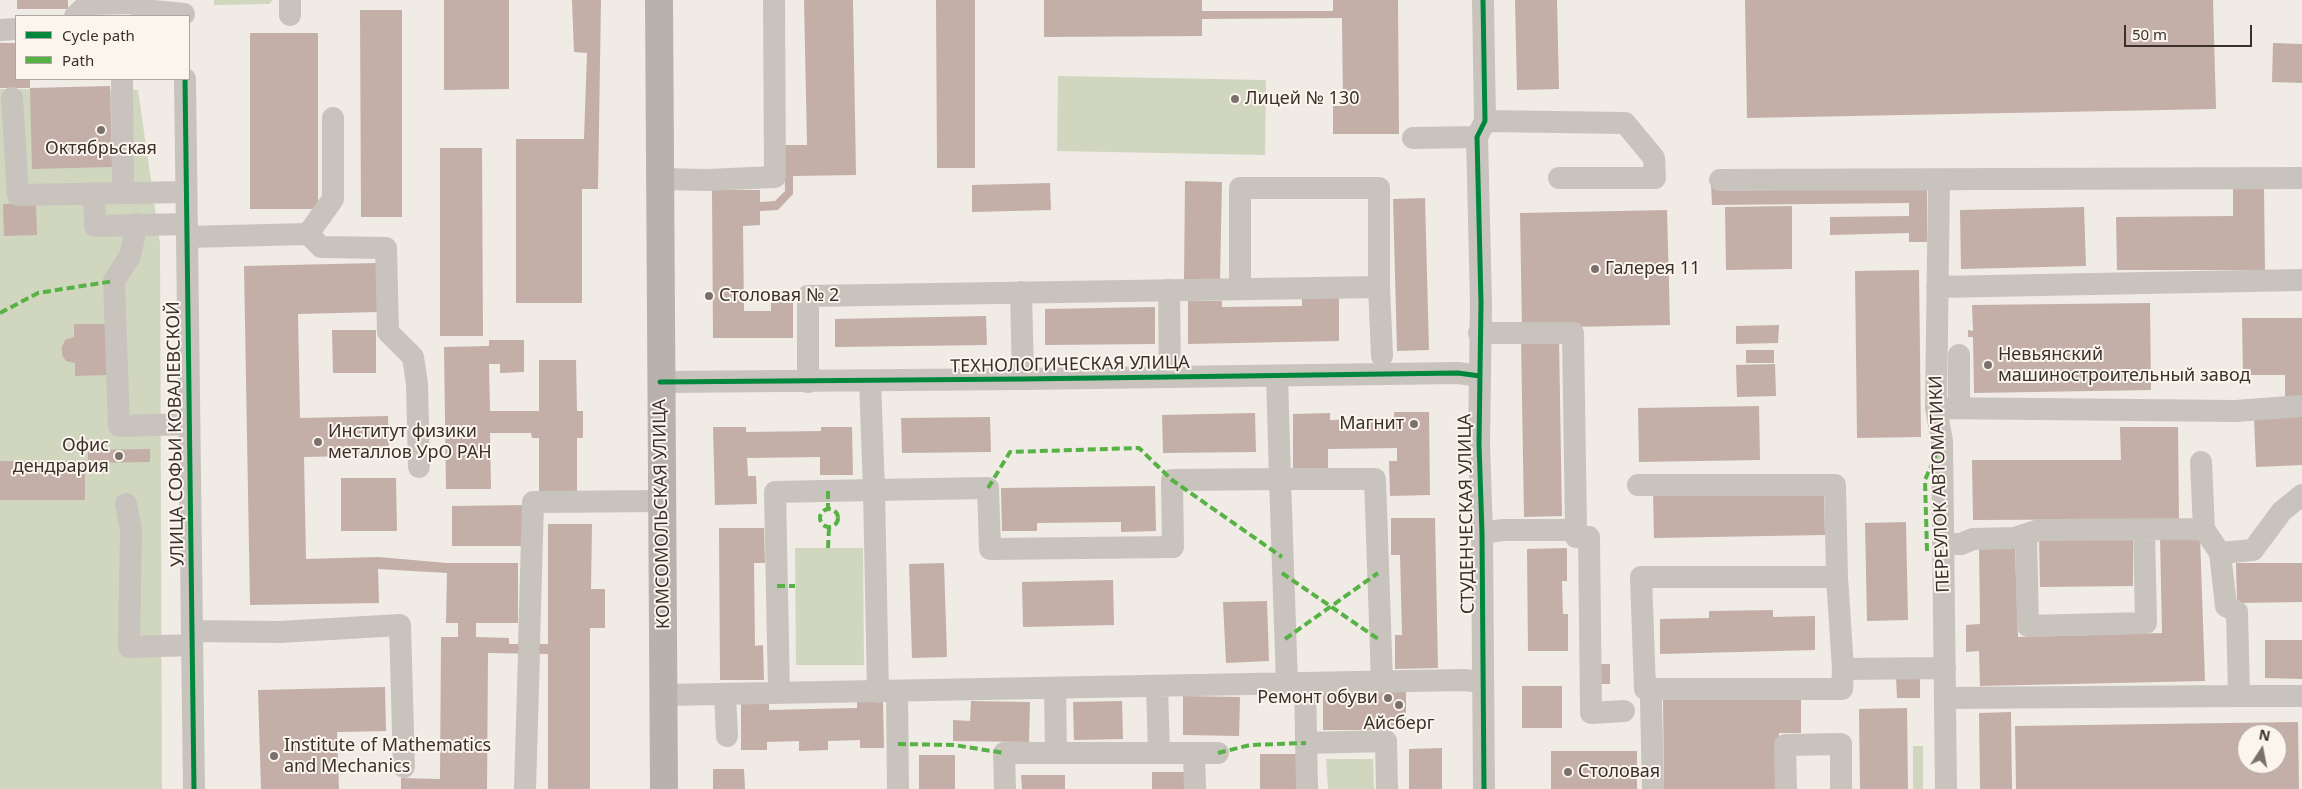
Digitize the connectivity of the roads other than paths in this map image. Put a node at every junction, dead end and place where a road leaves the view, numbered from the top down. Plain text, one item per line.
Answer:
1 (658, 0) edge
2 (774, 0) edge
3 (1483, 0) edge
4 (184, 10) edge
5 (143, 13) edge
6 (76, 15) edge
7 (15, 29) edge
8 (0, 30) edge
9 (122, 80) edge
10 (185, 80) edge
11 (12, 98) dead end
12 (333, 118) dead end
13 (1481, 129) junction
14 (1413, 138) dead end
15 (1558, 178) dead end
16 (2302, 178) edge
17 (661, 179) junction
18 (1720, 180) dead end
19 (1939, 180) junction
20 (123, 192) junction
21 (186, 192) junction
22 (94, 193) junction
23 (137, 224) junction
24 (187, 231) junction
25 (308, 234) junction
26 (2302, 280) edge
27 (1379, 287) junction
28 (1937, 287) junction
29 (1240, 289) junction
30 (1169, 290) junction
31 (1021, 292) junction
32 (1480, 332) junction
33 (1959, 355) dead end
34 (1382, 356) dead end
35 (1278, 376) junction
36 (1480, 376) junction
37 (1170, 377) junction
38 (1023, 379) junction
39 (870, 380) junction
40 (660, 382) junction
41 (808, 382) junction
42 (2302, 406) edge
43 (1936, 408) junction
44 (1959, 408) junction
45 (189, 424) junction
46 (2201, 462) dead end
47 (419, 466) dead end
48 (1280, 479) junction
49 (1638, 485) dead end
50 (874, 490) junction
51 (2302, 494) edge
52 (662, 501) junction
53 (126, 504) dead end
54 (2204, 529) junction
55 (1576, 530) junction
56 (2144, 531) junction
57 (1482, 533) junction
58 (2026, 536) junction
59 (1944, 544) junction
60 (2220, 553) junction
61 (1837, 577) junction
62 (192, 638) junction
63 (1843, 668) junction
64 (1945, 668) junction
65 (1382, 682) junction
66 (1482, 682) junction
67 (1296, 684) junction
68 (1157, 686) junction
69 (1054, 688) junction
70 (888, 691) junction
71 (664, 694) junction
72 (779, 694) junction
73 (725, 695) junction
74 (2239, 696) junction
75 (2302, 696) edge
76 (1945, 698) junction
77 (1652, 701) dead end
78 (1624, 711) dead end
79 (727, 736) dead end
80 (1306, 743) junction
81 (1056, 753) junction
82 (1159, 753) junction
83 (1194, 753) junction
84 (1218, 753) dead end
85 (404, 767) dead end
86 (194, 789) edge
87 (525, 789) edge
88 (664, 789) edge
89 (898, 789) edge
90 (1005, 789) edge
91 (1195, 789) edge
92 (1307, 789) edge
93 (1387, 789) edge
94 (1484, 789) edge
95 (1653, 789) edge
96 (1786, 789) edge
97 (1841, 789) edge
98 (1946, 789) edge

1 - 17 main road, КОМСОМОЛЬСКАЯ УЛИЦА
2 - 17 street
3 - 13 street, СТУДЕНЧЕСКАЯ УЛИЦА
4 - 5 street
5 - 6 street
7 - 8 street
9 - 20 street
10 - 21 street, УЛИЦА СОФЬИ КОВАЛЕВСКОЙ
11 - 22 street
12 - 25 street
13 - 14 street
13 - 15 street
13 - 32 street, СТУДЕНЧЕСКАЯ УЛИЦА
16 - 19 street
17 - 40 main road, КОМСОМОЛЬСКАЯ УЛИЦА
18 - 19 street
19 - 28 street, ПЕРЕУЛОК АВТОМАТИКИ
20 - 21 street
20 - 22 street
21 - 24 street, УЛИЦА СОФЬИ КОВАЛЕВСКОЙ
22 - 23 street
23 - 24 street
23 - 45 street
24 - 25 street
24 - 45 street, УЛИЦА СОФЬИ КОВАЛЕВСКОЙ
25 - 47 street
26 - 28 street
27 - 29 street
27 - 29 street
27 - 34 street
28 - 43 street, ПЕРЕУЛОК АВТОМАТИКИ
29 - 30 street
30 - 31 street
30 - 37 street
31 - 38 street
31 - 41 street
32 - 36 street, СТУДЕНЧЕСКАЯ УЛИЦА
32 - 55 street
33 - 44 street
35 - 36 street, ТЕХНОЛОГИЧЕСКАЯ УЛИЦА
35 - 37 street, ТЕХНОЛОГИЧЕСКАЯ УЛИЦА
35 - 48 street
36 - 57 street, СТУДЕНЧЕСКАЯ УЛИЦА
37 - 38 street, ТЕХНОЛОГИЧЕСКАЯ УЛИЦА
38 - 39 street, ТЕХНОЛОГИЧЕСКАЯ УЛИЦА
39 - 41 street, ТЕХНОЛОГИЧЕСКАЯ УЛИЦА
39 - 50 street
40 - 41 street, ТЕХНОЛОГИЧЕСКАЯ УЛИЦА
40 - 52 main road, КОМСОМОЛЬСКАЯ УЛИЦА
42 - 44 street
43 - 44 street
43 - 59 street, ПЕРЕУЛОК АВТОМАТИКИ
45 - 62 street, УЛИЦА СОФЬИ КОВАЛЕВСКОЙ
46 - 54 street
48 - 50 street
48 - 65 street
48 - 67 street
49 - 61 street
50 - 70 street
50 - 72 street
51 - 60 street
52 - 71 main road, КОМСОМОЛЬСКАЯ УЛИЦА
52 - 87 street
53 - 62 street
54 - 56 street
54 - 60 street
55 - 57 street
55 - 78 street
56 - 58 street
56 - 58 street
57 - 66 street, СТУДЕНЧЕСКАЯ УЛИЦА
58 - 59 street
59 - 64 street, ПЕРЕУЛОК АВТОМАТИКИ
60 - 74 street
61 - 63 street
61 - 63 street
62 - 85 street
62 - 86 street, УЛИЦА СОФЬИ КОВАЛЕВСКОЙ
63 - 64 street
64 - 76 street, ПЕРЕУЛОК АВТОМАТИКИ
65 - 66 street
65 - 67 street
66 - 94 street, СТУДЕНЧЕСКАЯ УЛИЦА
67 - 68 street
67 - 80 street
68 - 69 street
68 - 82 street
69 - 70 street
69 - 81 street
70 - 72 street
70 - 89 street
71 - 73 street
71 - 88 main road, КОМСОМОЛЬСКАЯ УЛИЦА
72 - 73 street
73 - 79 street
74 - 75 street
74 - 76 street
76 - 98 street, ПЕРЕУЛОК АВТОМАТИКИ
77 - 95 street
80 - 92 street
80 - 93 street
81 - 82 street
81 - 90 street
82 - 83 street
83 - 84 street
83 - 91 street
96 - 97 street

